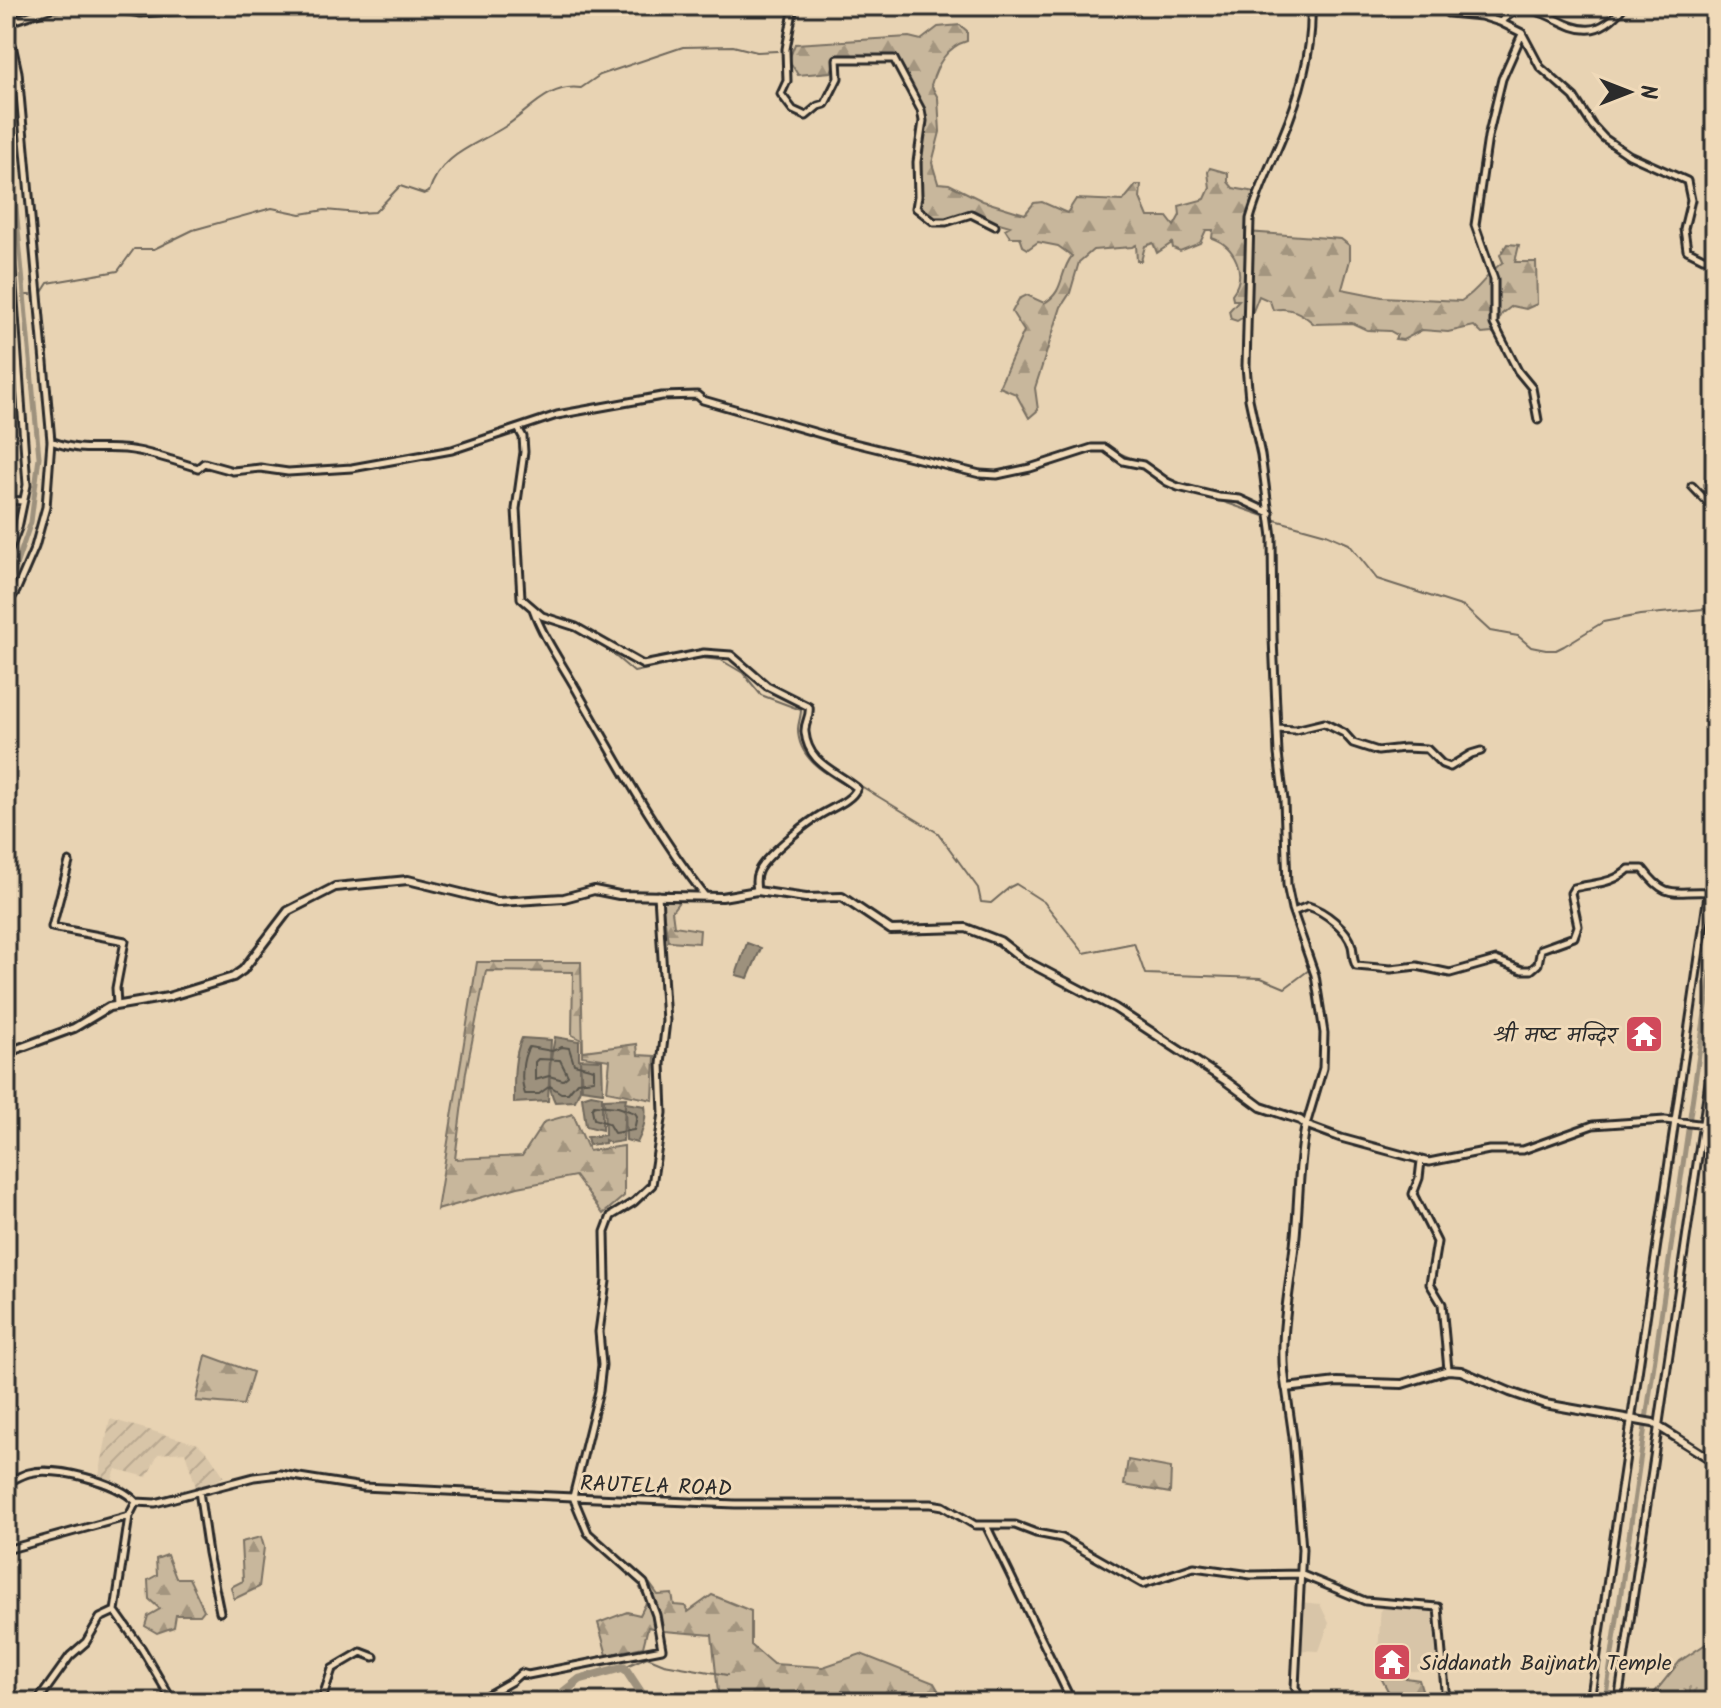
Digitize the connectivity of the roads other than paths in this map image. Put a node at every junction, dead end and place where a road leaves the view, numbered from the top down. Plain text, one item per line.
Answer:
1 (81, 6) edge
2 (97, 6) edge
3 (253, 6) edge
4 (794, 6) edge
5 (1311, 6) edge
6 (1440, 6) edge
7 (1624, 6) edge
8 (6, 20) edge
9 (1500, 22) junction
10 (6, 32) edge
11 (1522, 33) junction
12 (6, 187) edge
13 (995, 226) dead end
14 (1715, 259) edge
15 (1538, 420) dead end
16 (518, 428) junction
17 (51, 441) junction
18 (1692, 486) dead end
19 (6, 500) edge
20 (23, 501) junction
21 (1715, 510) edge
22 (1270, 513) junction
23 (6, 558) edge
24 (6, 606) edge
25 (533, 609) junction
26 (1277, 729) junction
27 (1481, 751) dead end
28 (1715, 847) edge
29 (69, 862) dead end
30 (757, 891) junction
31 (658, 894) junction
32 (1712, 894) edge
33 (705, 896) junction
34 (1293, 912) junction
35 (117, 1005) junction
36 (1715, 1041) edge
37 (6, 1053) edge
38 (1677, 1122) junction
39 (1306, 1125) junction
40 (1700, 1125) junction
41 (1715, 1126) edge
42 (1421, 1161) junction
43 (1448, 1370) junction
44 (1286, 1388) junction
45 (1633, 1420) junction
46 (1655, 1424) junction
47 (1715, 1462) edge
48 (6, 1483) edge
49 (199, 1491) junction
50 (573, 1497) junction
51 (136, 1502) junction
52 (129, 1516) junction
53 (986, 1525) junction
54 (6, 1550) edge
55 (1300, 1574) junction
56 (115, 1611) junction
57 (220, 1612) dead end
58 (374, 1657) dead end
59 (37, 1702) edge
60 (173, 1702) edge
61 (321, 1702) edge
62 (475, 1702) edge
63 (1072, 1702) edge
64 (1302, 1702) edge
65 (1446, 1702) edge
66 (1590, 1702) edge
67 (1618, 1702) edge

1 - 8 street
2 - 3 street
4 - 13 street
5 - 22 street
6 - 9 street
7 - 9 street
9 - 11 street
10 - 17 street
11 - 14 street
11 - 15 street
12 - 20 street
16 - 17 street
16 - 22 street
16 - 25 street
17 - 24 street
18 - 21 street
19 - 20 street
20 - 23 street
22 - 26 street
25 - 30 street
25 - 33 street
26 - 27 street
26 - 34 street
28 - 32 street
29 - 35 street
30 - 33 street
30 - 39 street
31 - 33 street
31 - 35 street
31 - 50 street
32 - 34 street
32 - 38 street
34 - 39 street
35 - 37 street
36 - 40 street
38 - 40 street
38 - 42 street
38 - 45 street
39 - 42 street
39 - 44 street
40 - 41 street
40 - 46 street
42 - 43 street
43 - 44 street
43 - 45 street
44 - 55 street
45 - 46 street
45 - 66 street
46 - 47 street
46 - 67 street
48 - 51 street
49 - 50 street, RAUTELA ROAD
49 - 51 street, RAUTELA ROAD
49 - 57 street
50 - 53 street, RAUTELA ROAD
50 - 62 street
51 - 52 street
52 - 54 street
52 - 56 street
53 - 55 street, RAUTELA ROAD
53 - 63 street
55 - 64 street
55 - 65 street
56 - 59 street
56 - 60 street
58 - 61 street

